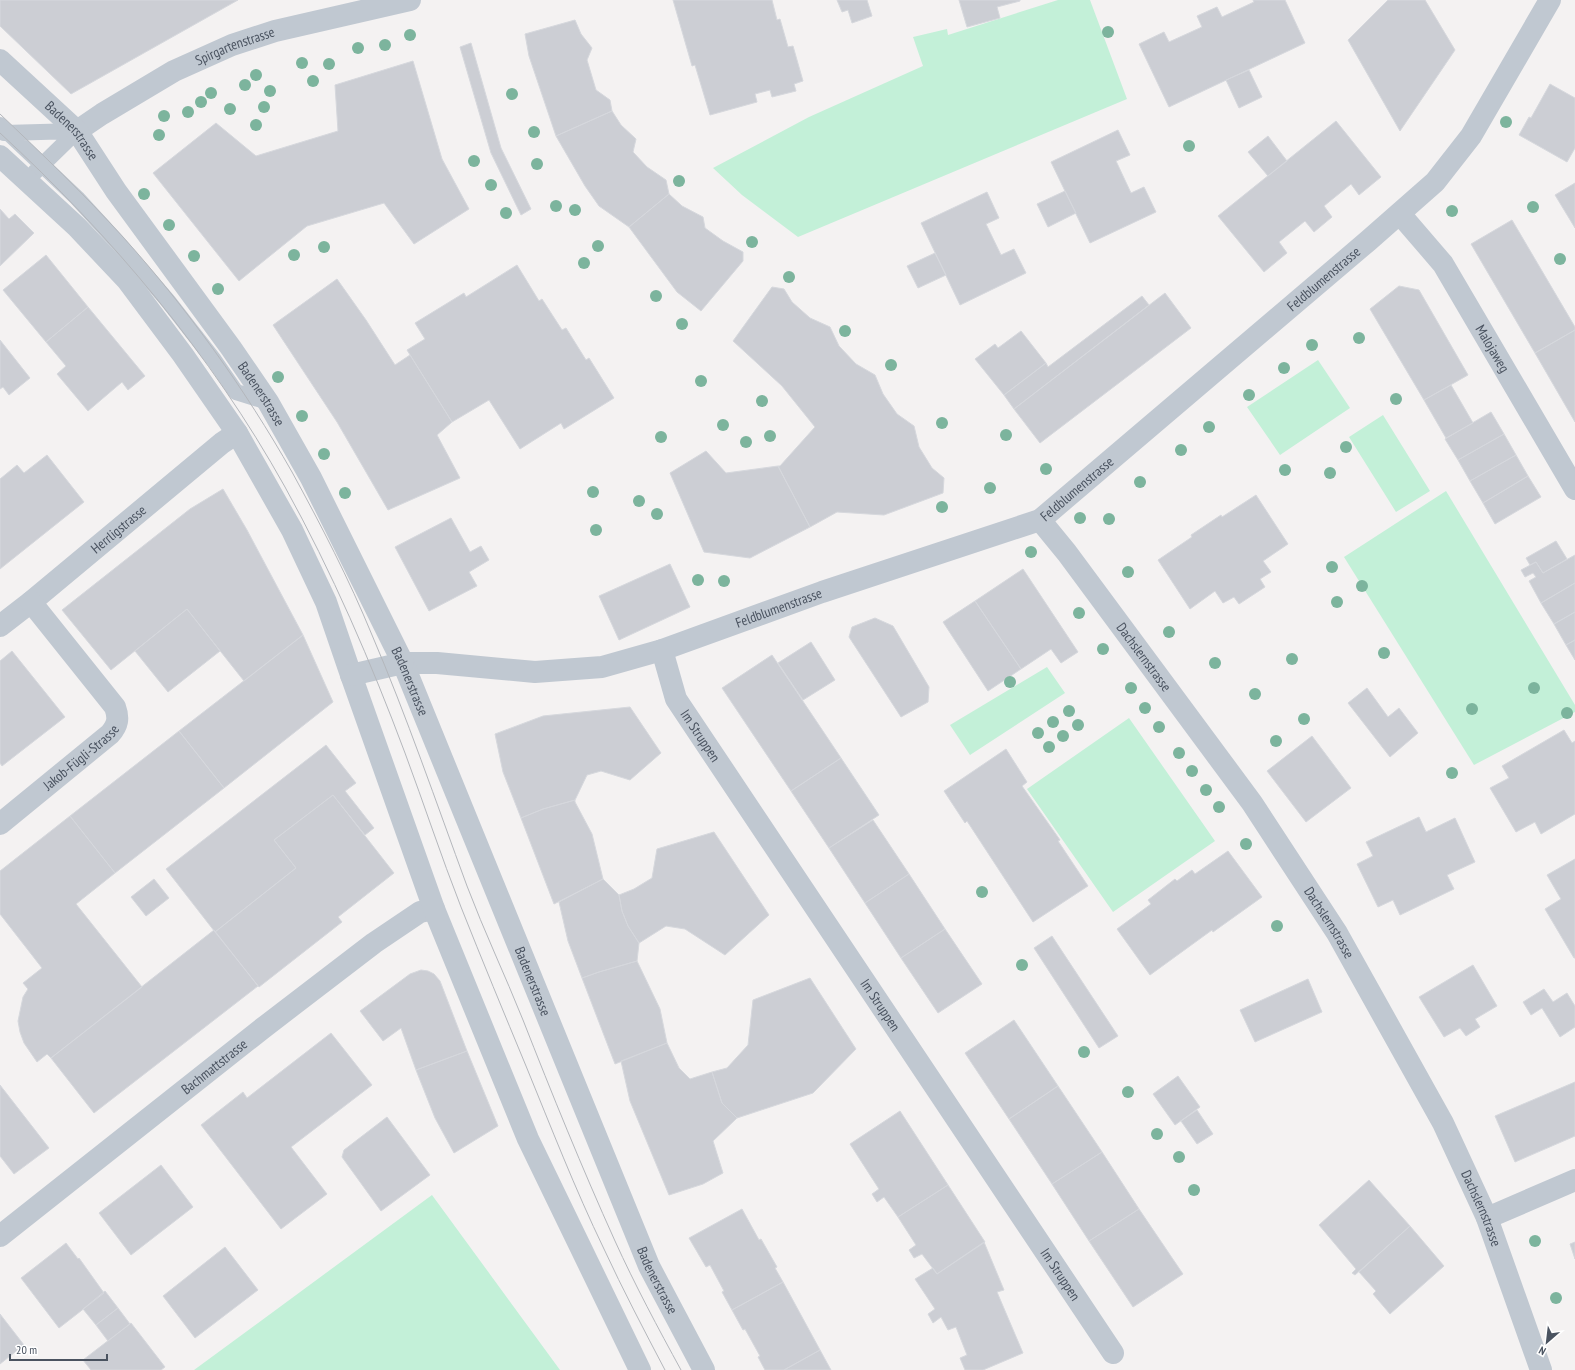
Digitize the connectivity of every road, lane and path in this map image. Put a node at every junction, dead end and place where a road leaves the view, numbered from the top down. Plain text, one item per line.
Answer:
1 (1550, 0) edge
2 (397, 1) edge
3 (0, 60) edge
4 (3, 131) edge
5 (77, 132) junction
6 (0, 156) edge
7 (43, 165) junction
8 (27, 180) junction
9 (1400, 214) junction
10 (268, 402) junction
11 (237, 433) junction
12 (1573, 480) edge
13 (1040, 520) junction
14 (31, 602) junction
15 (0, 626) edge
16 (662, 650) junction
17 (403, 663) junction
18 (351, 675) junction
19 (0, 824) edge
20 (434, 909) junction
21 (1575, 1180) edge
22 (1488, 1218) junction
23 (0, 1236) edge
24 (1113, 1353) dead end
25 (640, 1370) edge
26 (704, 1370) edge
27 (1541, 1370) edge

1 - 9 street, Feldblumenstrasse
2 - 5 street, Spirgartenstrasse
3 - 5 street, Badenerstrasse
4 - 5 lane
4 - 7 lane
5 - 7 lane
5 - 10 street, Badenerstrasse
6 - 8 street
7 - 8 lane
7 - 10 lane
8 - 11 street
9 - 12 street, Malojaweg
9 - 13 street, Feldblumenstrasse
10 - 17 street, Badenerstrasse
11 - 14 street, Herrligstrasse
11 - 18 street
13 - 16 street, Feldblumenstrasse
13 - 22 street, Dachslernstrasse
14 - 15 street, Herrligstrasse
14 - 19 street, Jakob-Fügli-Strasse
16 - 17 street, Feldblumenstrasse
16 - 24 street, Im Struppen
17 - 18 street, Feldblumenstrasse
17 - 26 street, Badenerstrasse
18 - 20 street
20 - 23 street, Bachmattstrasse
20 - 25 street
21 - 22 street
22 - 27 street, Dachslernstrasse

